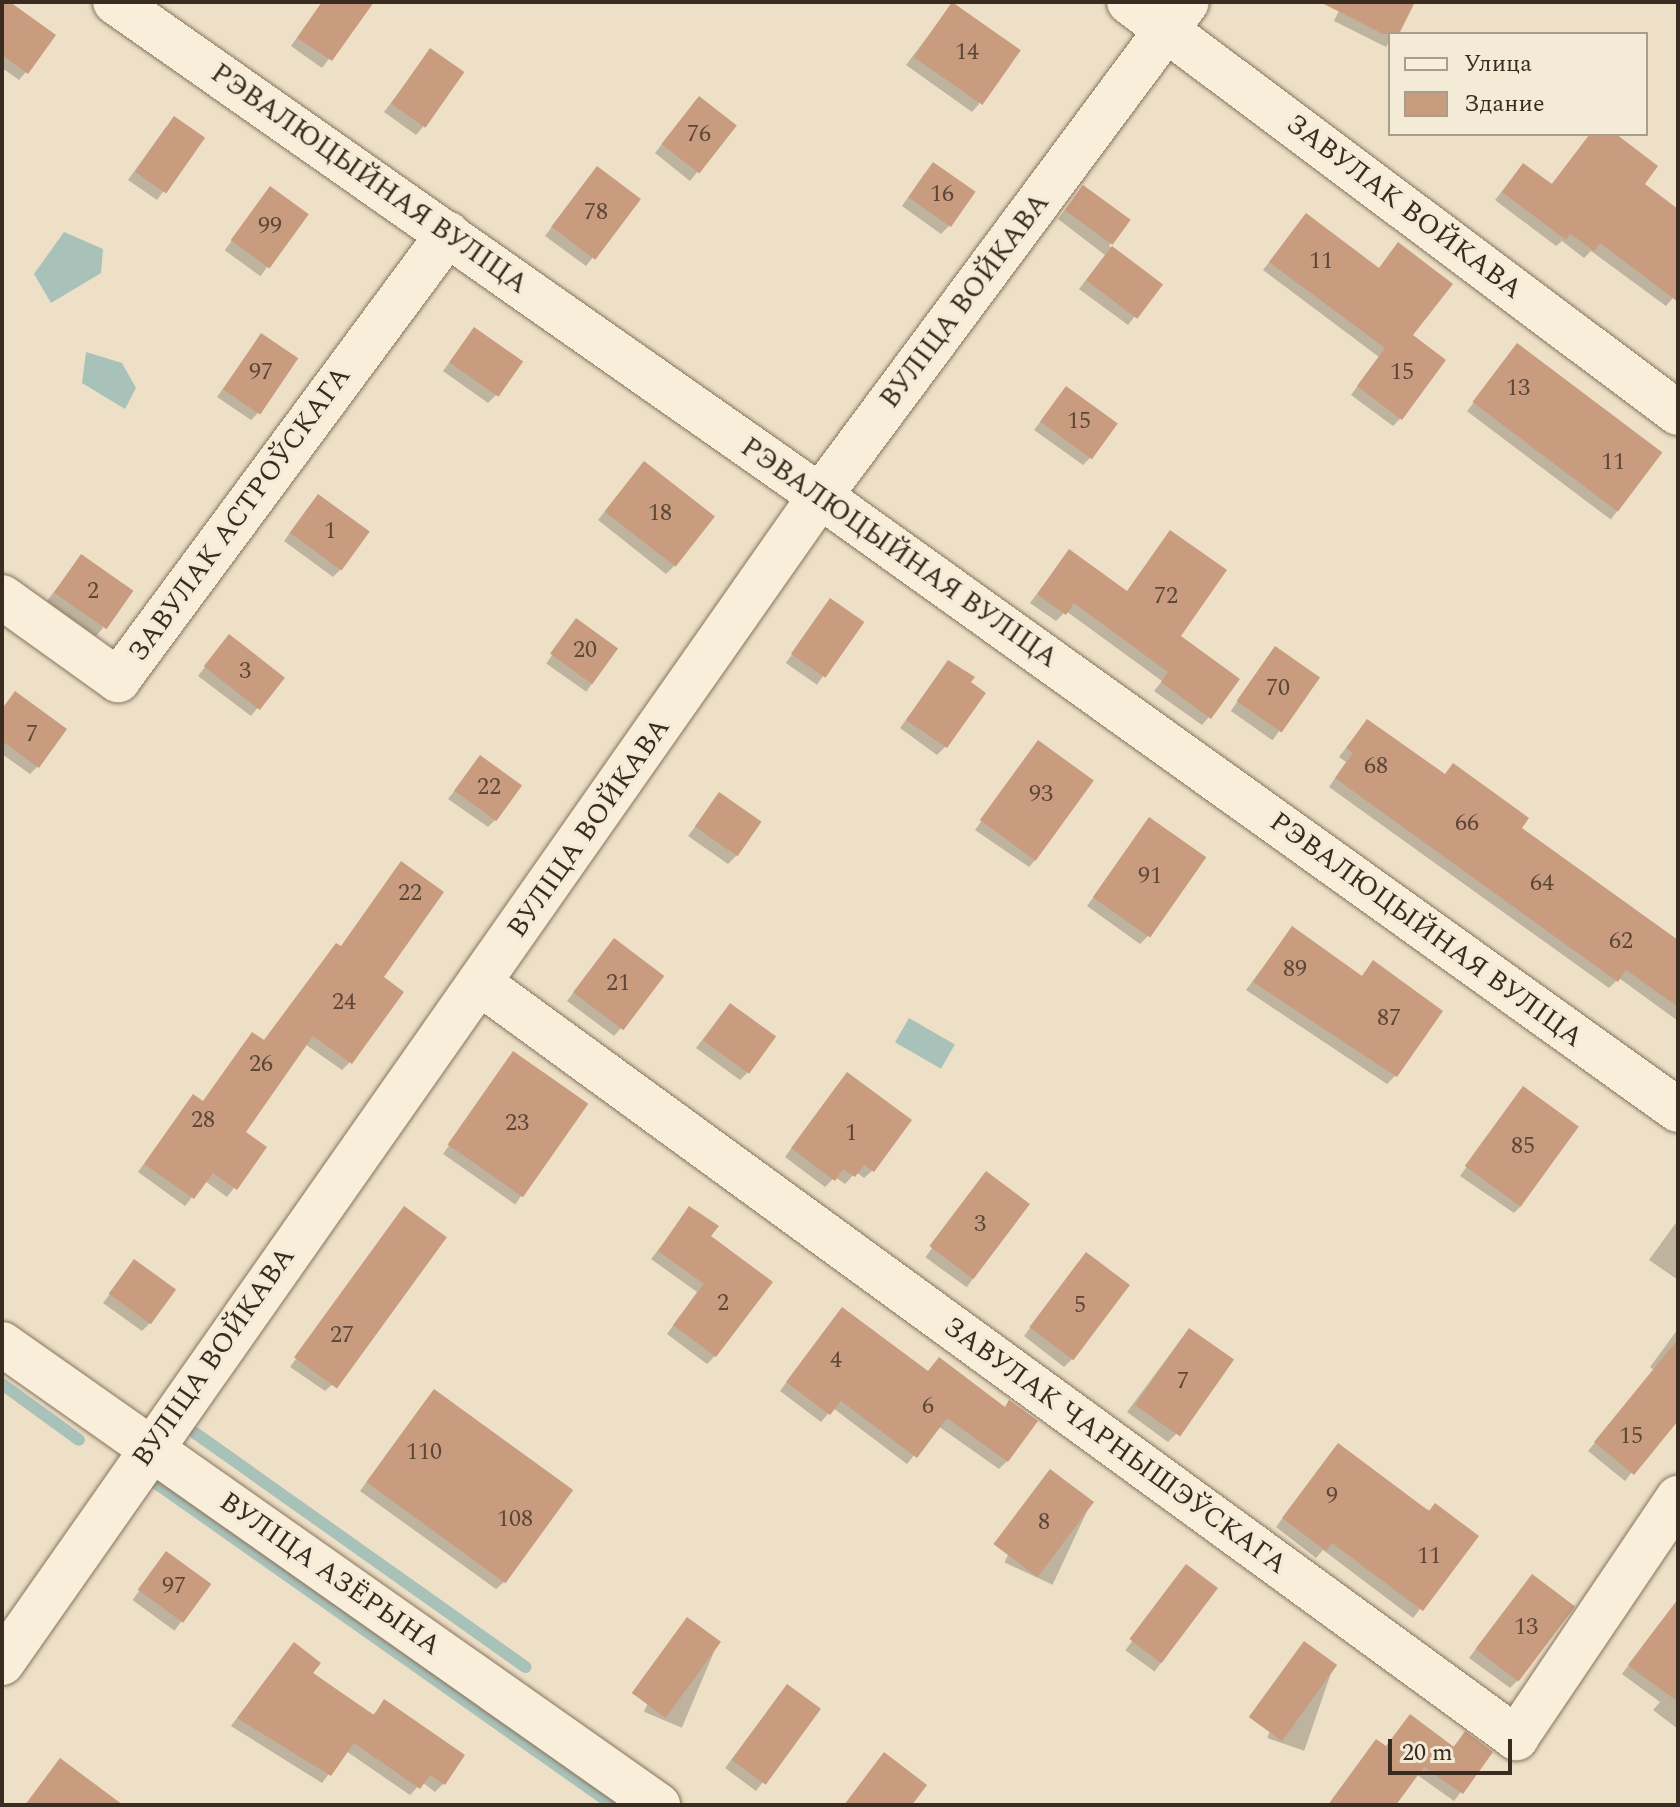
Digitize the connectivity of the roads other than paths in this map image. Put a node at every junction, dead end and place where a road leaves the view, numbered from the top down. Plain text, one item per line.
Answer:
1 (115, 2) edge
2 (1129, 2) edge
3 (1177, 16) edge
4 (448, 234) junction
5 (1678, 413) edge
6 (820, 496) junction
7 (2, 597) edge
8 (481, 984) junction
9 (1678, 1110) edge
10 (2, 1344) edge
11 (149, 1447) junction
12 (1678, 1498) edge
13 (2, 1663) edge
14 (658, 1805) edge

1 - 4 street, РЭВАЛЮЦЫЙНАЯ ВУЛІЦА
2 - 3 street, ЗАВУЛАК ВОЙКАВА
3 - 5 street, ЗАВУЛАК ВОЙКАВА
3 - 6 street, ВУЛІЦА ВОЙКАВА
4 - 6 street, РЭВАЛЮЦЫЙНАЯ ВУЛІЦА
4 - 7 street, ЗАВУЛАК АСТРОЎСКАГА
6 - 8 street, ВУЛІЦА ВОЙКАВА
6 - 9 street, РЭВАЛЮЦЫЙНАЯ ВУЛІЦА
8 - 11 street, ВУЛІЦА ВОЙКАВА
8 - 12 street, ЗАВУЛАК ЧАРНЫШЭЎСКАГА
10 - 11 street, ВУЛІЦА АЗЁРЫНА
11 - 13 street, ВУЛІЦА ВОЙКАВА
11 - 14 street, ВУЛІЦА АЗЁРЫНА

